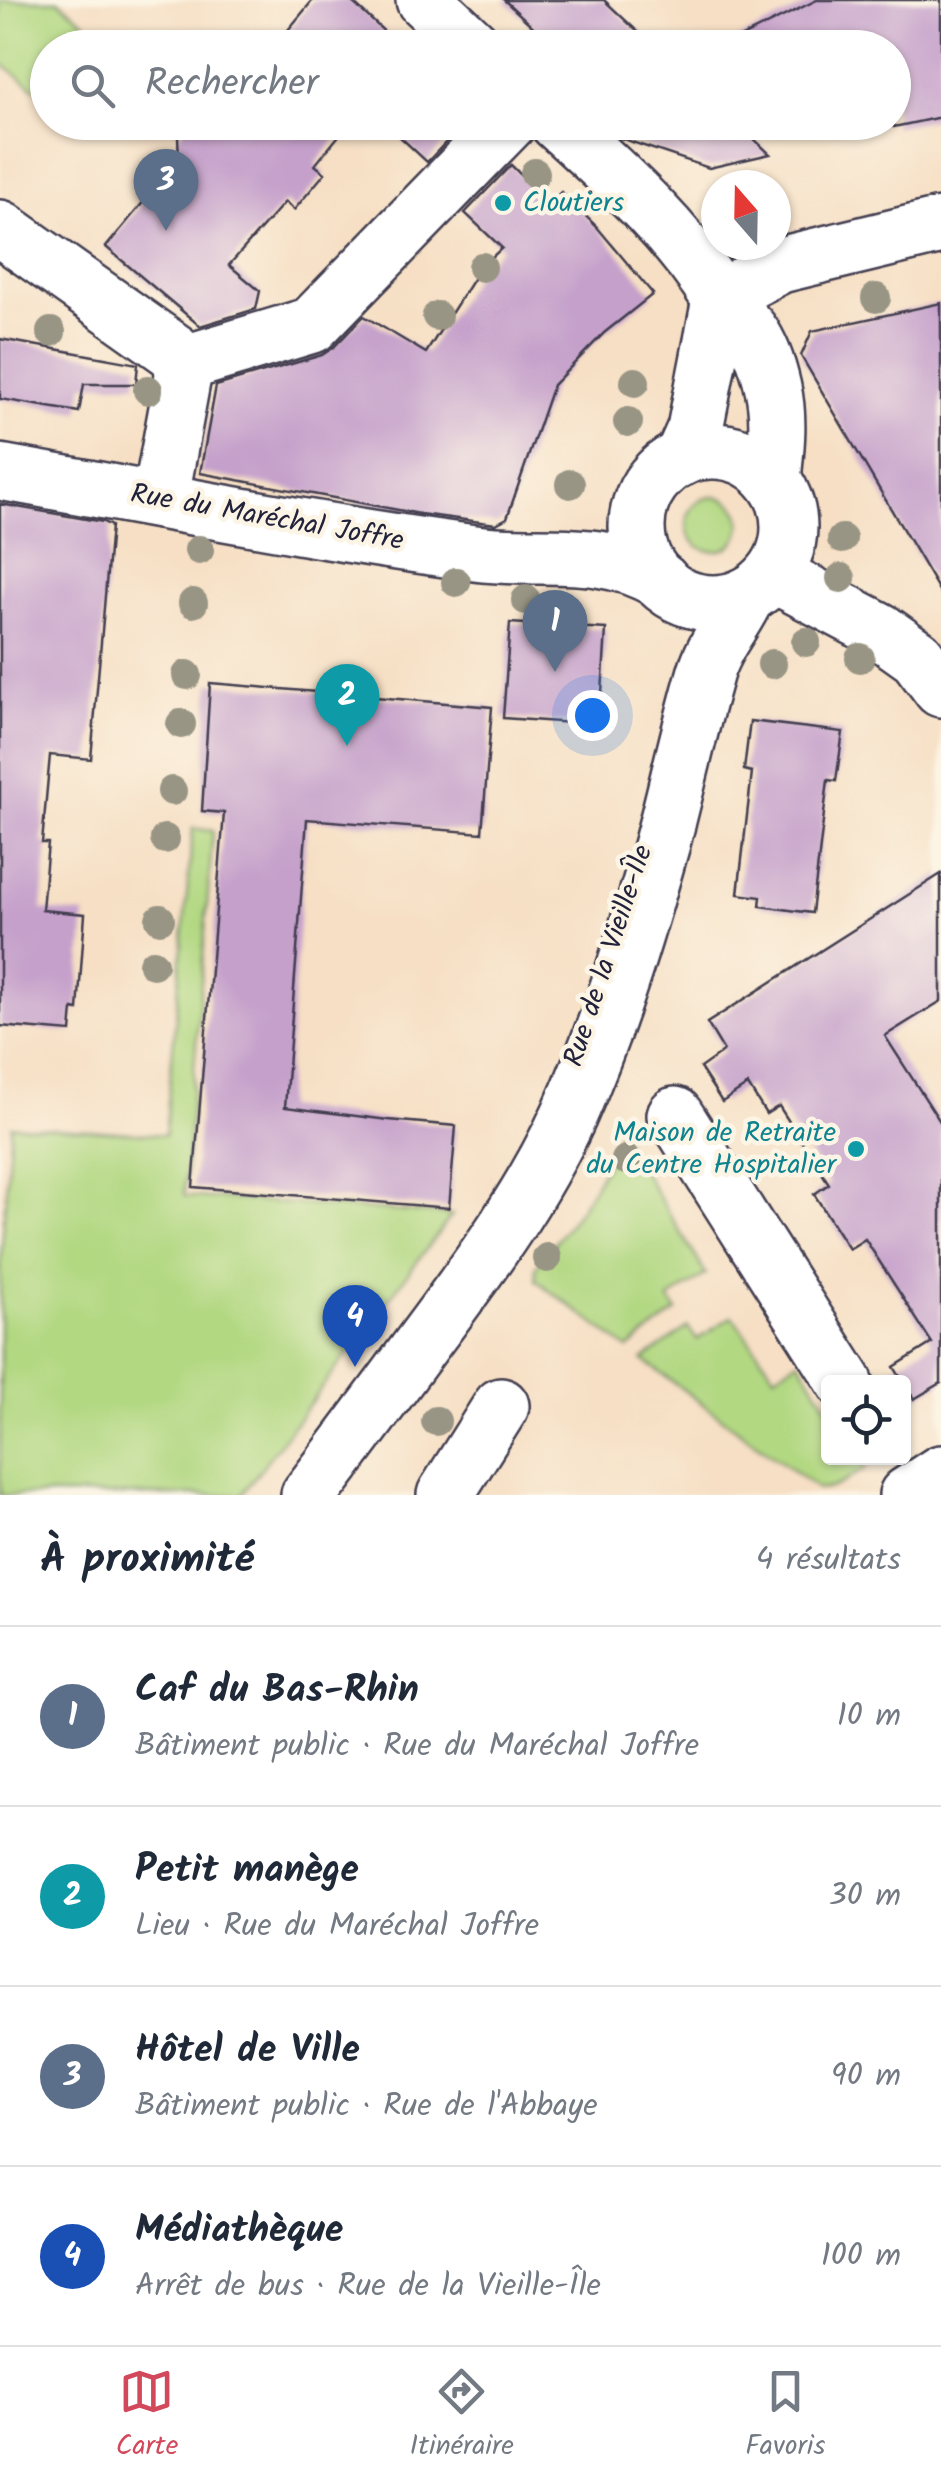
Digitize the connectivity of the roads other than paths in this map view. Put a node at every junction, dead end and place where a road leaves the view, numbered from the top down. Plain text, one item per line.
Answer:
1 (424, 0) edge
2 (456, 30) edge
3 (492, 140) edge
4 (576, 140) edge
5 (941, 226) edge
6 (1, 232) edge
7 (720, 300) junction
8 (182, 364) junction
9 (0, 472) edge
10 (666, 473) junction
11 (773, 480) junction
12 (160, 500) junction
13 (536, 556) junction
14 (665, 585) junction
15 (759, 586) junction
16 (705, 673) junction
17 (941, 689) edge
18 (675, 1115) dead end
19 (841, 1375) edge
20 (500, 1406) dead end
21 (309, 1495) edge
22 (444, 1495) edge

1 - 2 street
3 - 8 street
4 - 7 street
5 - 7 street
6 - 8 street
7 - 10 street
7 - 11 street
8 - 12 street
9 - 12 street, Rue du Maréchal Joffre
10 - 11 street
10 - 13 street, Rue du Maréchal Joffre
10 - 14 street
11 - 15 street
12 - 13 street, Rue du Maréchal Joffre
13 - 14 street, Rue du Maréchal Joffre
14 - 15 street
14 - 16 street
15 - 16 street, Rue de la Vieille-Île
15 - 17 street
16 - 21 street, Rue de la Vieille-Île
18 - 19 street
20 - 22 street

